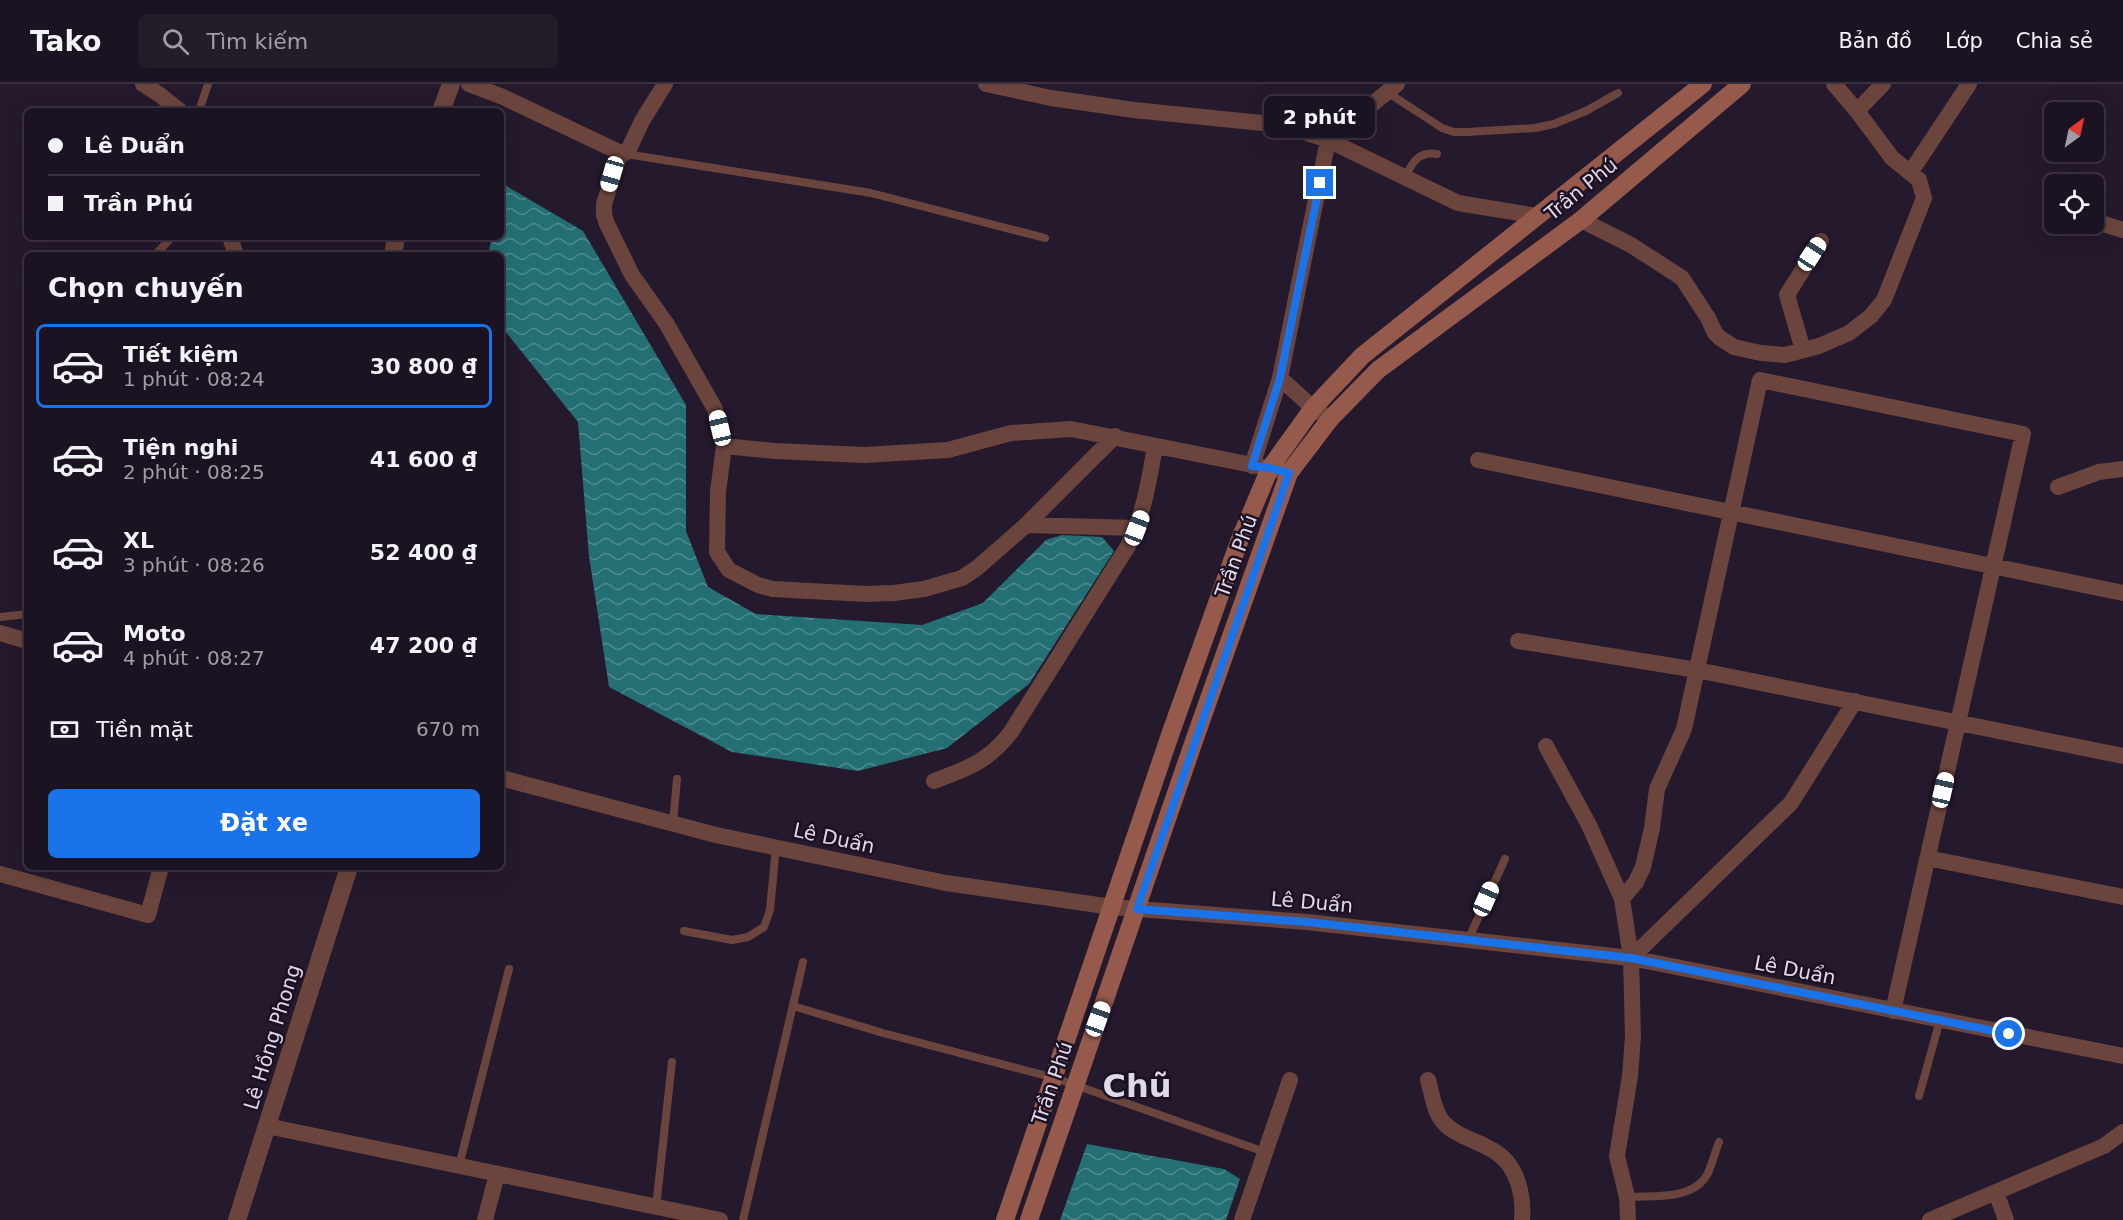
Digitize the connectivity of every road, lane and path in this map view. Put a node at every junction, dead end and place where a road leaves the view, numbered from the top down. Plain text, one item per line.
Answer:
1 (143, 84) edge
2 (208, 84) edge
3 (451, 84) edge
4 (469, 84) edge
5 (665, 84) edge
6 (986, 84) edge
7 (1703, 84) edge
8 (1742, 84) edge
9 (1834, 84) edge
10 (1883, 84) edge
11 (1969, 84) edge
12 (1392, 88) edge
13 (1618, 93) dead end
14 (176, 108) edge
15 (200, 108) edge
16 (442, 108) edge
17 (1857, 111) junction
18 (1328, 140) junction
19 (622, 154) junction
20 (1437, 154) dead end
21 (1910, 173) junction
22 (1405, 177) junction
23 (1537, 216) junction
24 (1581, 220) junction
25 (2104, 224) edge
26 (2123, 230) edge
27 (1044, 238) dead end
28 (169, 240) edge
29 (1821, 241) dead end
30 (158, 252) edge
31 (1803, 350) junction
32 (1280, 378) junction
33 (1312, 408) junction
34 (1330, 419) junction
35 (1115, 436) junction
36 (724, 446) junction
37 (1155, 446) junction
38 (1478, 460) dead end
39 (1252, 466) junction
40 (1270, 468) junction
41 (2123, 470) edge
42 (1289, 473) junction
43 (2058, 487) dead end
44 (1731, 512) junction
45 (1026, 525) junction
46 (1137, 528) junction
47 (1994, 567) junction
48 (2123, 593) edge
49 (24, 614) edge
50 (0, 617) edge
51 (0, 633) edge
52 (24, 640) edge
53 (1518, 641) dead end
54 (1697, 670) junction
55 (1855, 701) junction
56 (1958, 722) junction
57 (1546, 746) dead end
58 (2123, 756) edge
59 (504, 779) edge
60 (677, 779) dead end
61 (934, 781) dead end
62 (672, 824) junction
63 (776, 847) junction
64 (1505, 858) dead end
65 (1927, 858) junction
66 (160, 870) edge
67 (348, 870) edge
68 (0, 874) edge
69 (2123, 897) edge
70 (1622, 899) junction
71 (1112, 907) junction
72 (1137, 909) junction
73 (684, 931) dead end
74 (1468, 940) junction
75 (1631, 958) junction
76 (803, 962) dead end
77 (509, 969) dead end
78 (793, 1006) junction
79 (1893, 1011) junction
80 (1940, 1020) junction
81 (2123, 1056) edge
82 (672, 1062) dead end
83 (1055, 1078) junction
84 (1290, 1080) dead end
85 (1428, 1080) dead end
86 (1075, 1085) junction
87 (1919, 1096) dead end
88 (267, 1126) junction
89 (2123, 1132) edge
90 (1719, 1142) dead end
91 (1259, 1150) dead end
92 (459, 1166) junction
93 (497, 1174) junction
94 (1996, 1192) junction
95 (1627, 1197) junction
96 (656, 1207) junction
97 (237, 1220) edge
98 (485, 1220) edge
99 (720, 1220) edge
100 (743, 1220) edge
101 (1005, 1220) edge
102 (1029, 1220) edge
103 (1242, 1220) edge
104 (1522, 1220) edge
105 (1628, 1220) edge
106 (1930, 1220) edge
107 (2006, 1220) edge

1 - 14 street
2 - 15 lane
3 - 16 street
4 - 19 street
5 - 19 street
6 - 18 street
7 - 23 main road, Trần Phú
8 - 24 main road, Trần Phú
9 - 17 street
10 - 17 street
11 - 21 street
12 - 13 lane
12 - 18 street
17 - 21 street
18 - 22 street
18 - 32 street
19 - 27 lane
19 - 36 street
20 - 22 lane
21 - 31 street
22 - 23 street
23 - 33 main road, Trần Phú
24 - 31 street
24 - 34 main road, Trần Phú
25 - 26 street
28 - 30 lane
29 - 31 street
32 - 33 street
32 - 39 street
33 - 34 street
33 - 40 main road, Trần Phú
34 - 42 main road, Trần Phú
35 - 36 street
35 - 37 street
35 - 45 street
36 - 45 street
37 - 39 street
37 - 46 street
38 - 44 street
39 - 40 street
40 - 42 street
40 - 71 main road, Trần Phú
41 - 43 street
42 - 72 main road, Trần Phú
44 - 47 street
44 - 47 street
44 - 54 street
45 - 46 street
46 - 61 street
47 - 48 street
47 - 56 street
49 - 50 lane
51 - 52 street
53 - 54 street
54 - 55 street
54 - 70 street
55 - 56 street
55 - 75 street
56 - 58 street
56 - 65 street
57 - 70 street
59 - 62 street, Lê Duẩn
60 - 62 lane
62 - 63 street, Lê Duẩn
63 - 71 street, Lê Duẩn
63 - 73 lane
64 - 74 lane
65 - 69 street
65 - 79 street
66 - 68 street
67 - 88 street, Lê Hồng Phong
70 - 75 street
71 - 72 street, Lê Duẩn
71 - 83 main road, Trần Phú
72 - 74 street, Lê Duẩn
72 - 86 main road, Trần Phú
74 - 75 street, Lê Duẩn
75 - 79 street, Lê Duẩn
75 - 95 street
76 - 78 lane
77 - 92 lane
78 - 83 lane
78 - 100 lane
79 - 80 street, Lê Duẩn
80 - 81 street, Lê Duẩn
80 - 87 lane
82 - 96 lane
83 - 86 lane
83 - 101 main road, Trần Phú
84 - 103 street
85 - 104 street
86 - 91 lane
86 - 102 main road, Trần Phú
88 - 92 street
88 - 97 street, Lê Hồng Phong
89 - 94 street
90 - 95 lane
92 - 93 street
93 - 96 street
93 - 98 street
94 - 106 street
94 - 107 street
95 - 105 street
96 - 99 street

